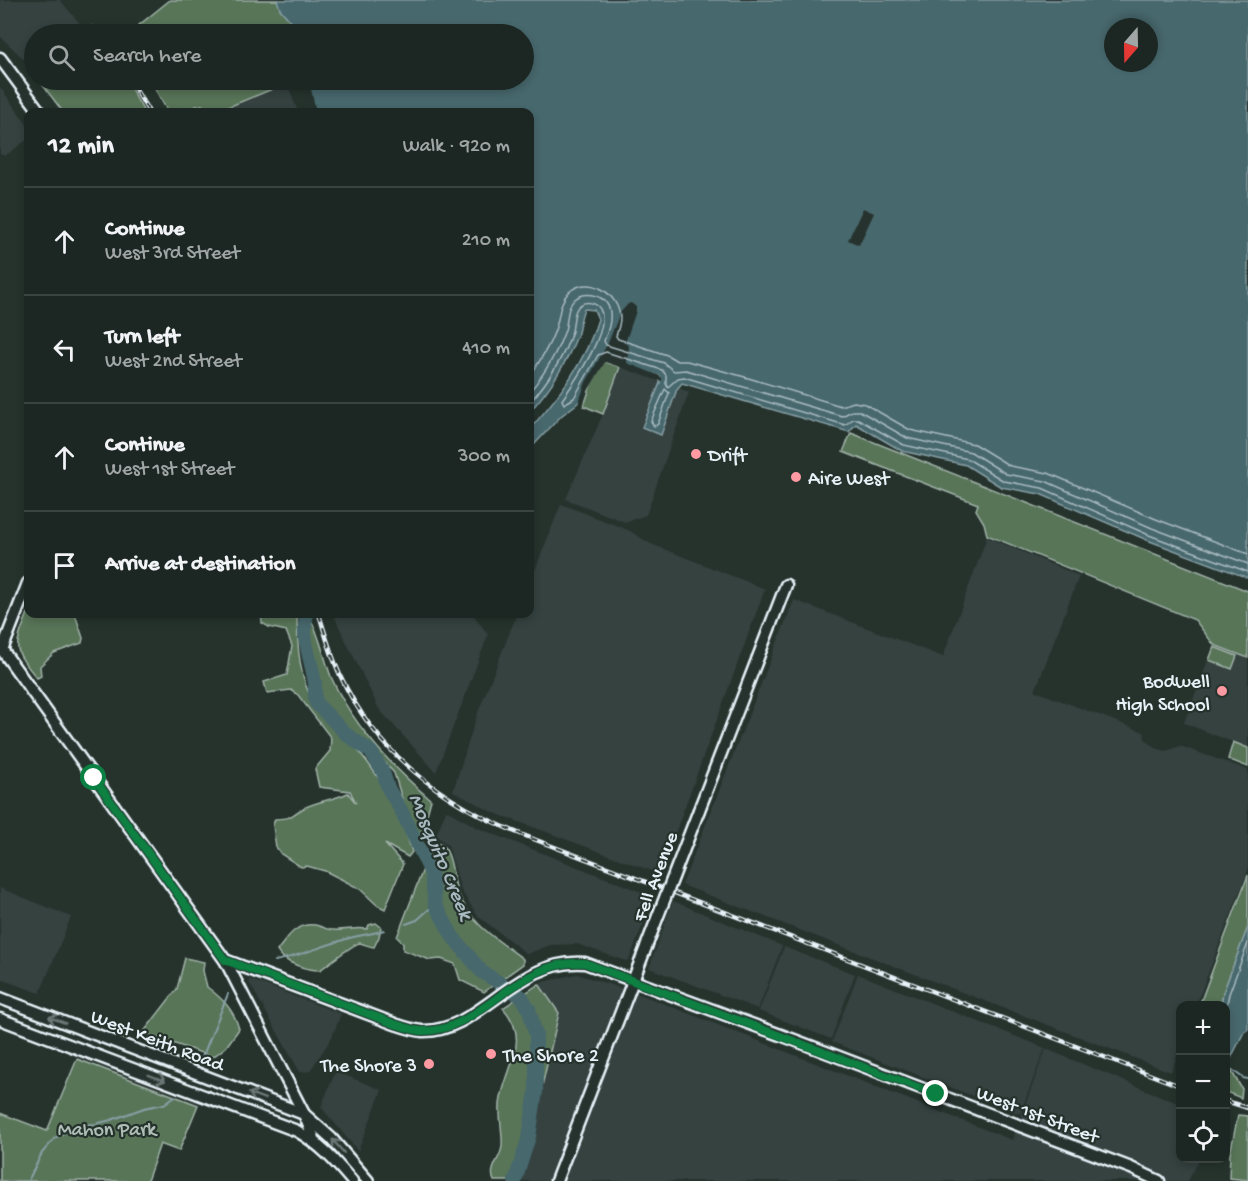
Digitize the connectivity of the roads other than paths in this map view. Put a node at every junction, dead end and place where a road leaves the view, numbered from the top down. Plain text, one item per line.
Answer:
1 (0, 58) edge
2 (37, 108) edge
3 (786, 585) dead end
4 (24, 593) edge
5 (1, 649) edge
6 (225, 960) junction
7 (633, 980) junction
8 (0, 998) edge
9 (0, 1019) edge
10 (304, 1114) junction
11 (315, 1141) junction
12 (352, 1181) edge
13 (368, 1181) edge
14 (556, 1181) edge
15 (1159, 1181) edge

1 - 2 main road
3 - 7 main road, Fell Avenue, bridge
4 - 5 main road
5 - 6 main road
6 - 7 main road, West 1st Street
6 - 10 main road
7 - 14 main road, Fell Avenue
7 - 15 main road, West 1st Street
10 -> 8 main road, West Keith Road
9 -> 11 main road, West Keith Road
10 - 11 main road
13 -> 10 main road
11 - 12 main road

